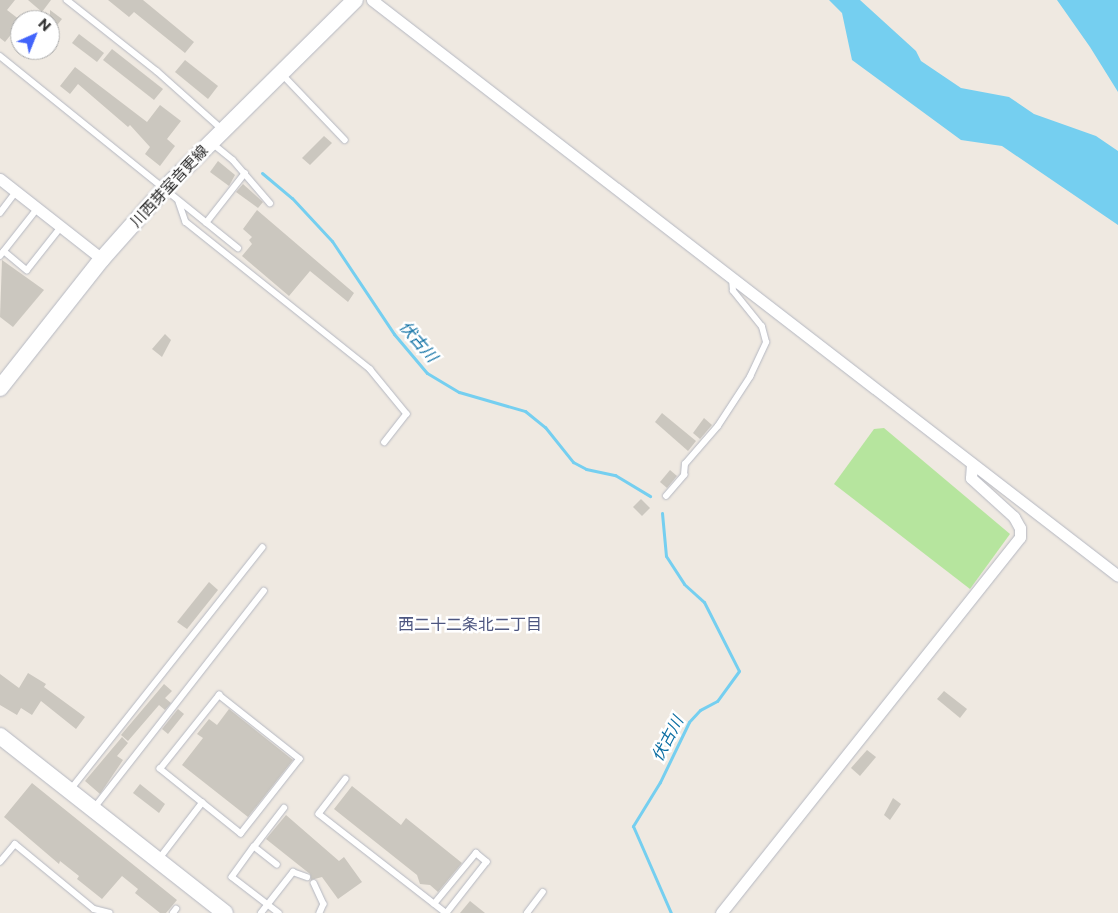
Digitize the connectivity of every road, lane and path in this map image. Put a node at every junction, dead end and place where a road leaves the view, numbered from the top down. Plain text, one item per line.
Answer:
1 (66, 0) edge
2 (355, 0) edge
3 (372, 0) edge
4 (0, 56) edge
5 (281, 72) junction
6 (222, 129) junction
7 (346, 140) dead end
8 (210, 141) junction
9 (245, 173) junction
10 (0, 179) edge
11 (165, 188) junction
12 (16, 192) junction
13 (179, 202) junction
14 (270, 203) dead end
15 (37, 209) junction
16 (0, 213) edge
17 (206, 223) junction
18 (61, 227) junction
19 (238, 248) dead end
20 (2, 254) edge
21 (102, 259) junction
22 (732, 279) junction
23 (0, 388) edge
24 (385, 442) dead end
25 (972, 464) junction
26 (666, 496) dead end
27 (262, 548) dead end
28 (1118, 576) edge
29 (264, 591) dead end
30 (0, 736) edge
31 (346, 779) dead end
32 (70, 791) junction
33 (202, 803) junction
34 (284, 808) dead end
35 (93, 810) junction
36 (254, 847) junction
37 (158, 861) junction
38 (0, 862) edge
39 (277, 865) dead end
40 (307, 876) dead end
41 (314, 883) dead end
42 (543, 892) dead end
43 (434, 904) junction
44 (268, 905) junction
45 (215, 910) edge
46 (110, 913) edge
47 (261, 913) edge
48 (279, 913) edge
49 (320, 913) edge
50 (446, 913) edge
51 (527, 913) edge
52 (721, 913) edge

1 - 6 lane
2 - 5 main road, 川西芽室音更線
3 - 22 street
4 - 11 lane
5 - 6 main road, 川西芽室音更線
5 - 7 lane
6 - 8 main road, 川西芽室音更線
8 - 9 lane
8 - 11 main road, 川西芽室音更線
9 - 14 lane
9 - 17 lane
10 - 12 street
11 - 13 lane
11 - 21 main road, 川西芽室音更線
12 - 15 street
12 - 16 lane
13 - 17 lane
13 - 24 lane
15 - 18 street
15 - 20 lane
17 - 19 lane
18 - 20 lane
18 - 21 street
21 - 23 main road, 川西芽室音更線
22 - 25 street
22 - 26 lane
25 - 28 street
25 - 52 street
27 - 32 lane
29 - 35 lane
30 - 32 main road
31 - 43 lane
32 - 35 main road
33 - 33 lane
33 - 37 lane
34 - 36 lane
35 - 37 main road
36 - 39 lane
36 - 44 lane
37 - 45 main road
38 - 46 lane
40 - 44 lane
41 - 49 lane
42 - 51 lane
43 - 50 lane
43 - 50 lane
44 - 47 lane
44 - 48 lane

